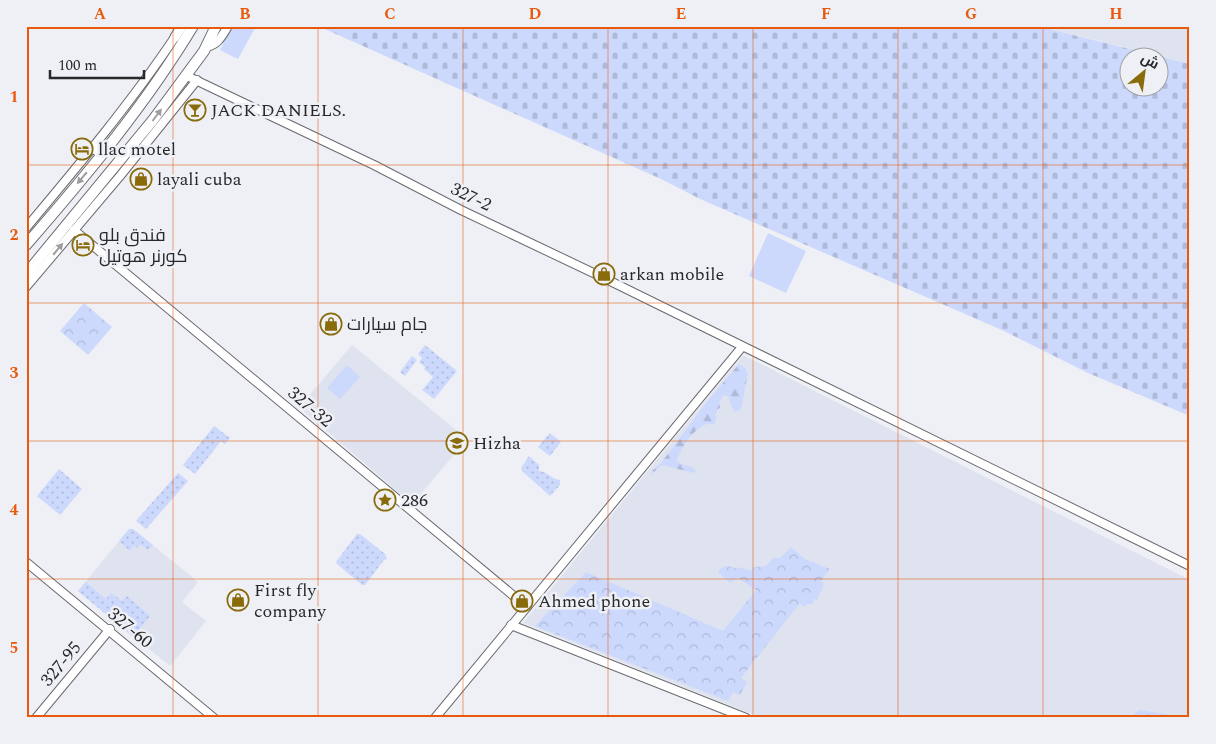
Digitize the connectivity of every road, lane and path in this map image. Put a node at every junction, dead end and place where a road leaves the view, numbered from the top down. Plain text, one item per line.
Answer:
1 (182, 26) edge
2 (194, 26) edge
3 (216, 26) edge
4 (228, 26) edge
5 (179, 40) junction
6 (206, 47) junction
7 (192, 78) junction
8 (93, 147) junction
9 (102, 154) junction
10 (121, 160) junction
11 (120, 176) junction
12 (26, 228) edge
13 (74, 230) junction
14 (26, 244) edge
15 (42, 268) junction
16 (28, 273) edge
17 (26, 287) edge
18 (742, 347) junction
19 (26, 562) edge
20 (1190, 566) edge
21 (526, 607) junction
22 (511, 625) junction
23 (110, 630) junction
24 (36, 718) edge
25 (214, 718) edge
26 (435, 718) edge
27 (746, 718) edge

1 - 5 main road
2 - 5 highway
3 - 6 highway
4 - 6 street
5 - 8 street
5 - 9 highway
6 - 7 highway
10 -> 7 highway
7 - 11 street
7 - 18 street, 327-2
8 - 9 highway
8 - 12 street
9 -> 14 highway
10 - 11 highway
10 - 16 highway
11 - 13 street
15 -> 13 street
13 - 21 street, 327-32
15 - 16 highway
15 - 17 street
18 - 20 street, 327-2
18 - 21 street
19 - 23 street, 327-60
21 - 22 street
22 - 26 street
22 - 27 street
23 - 24 street, 327-95
23 - 25 street, 327-60

